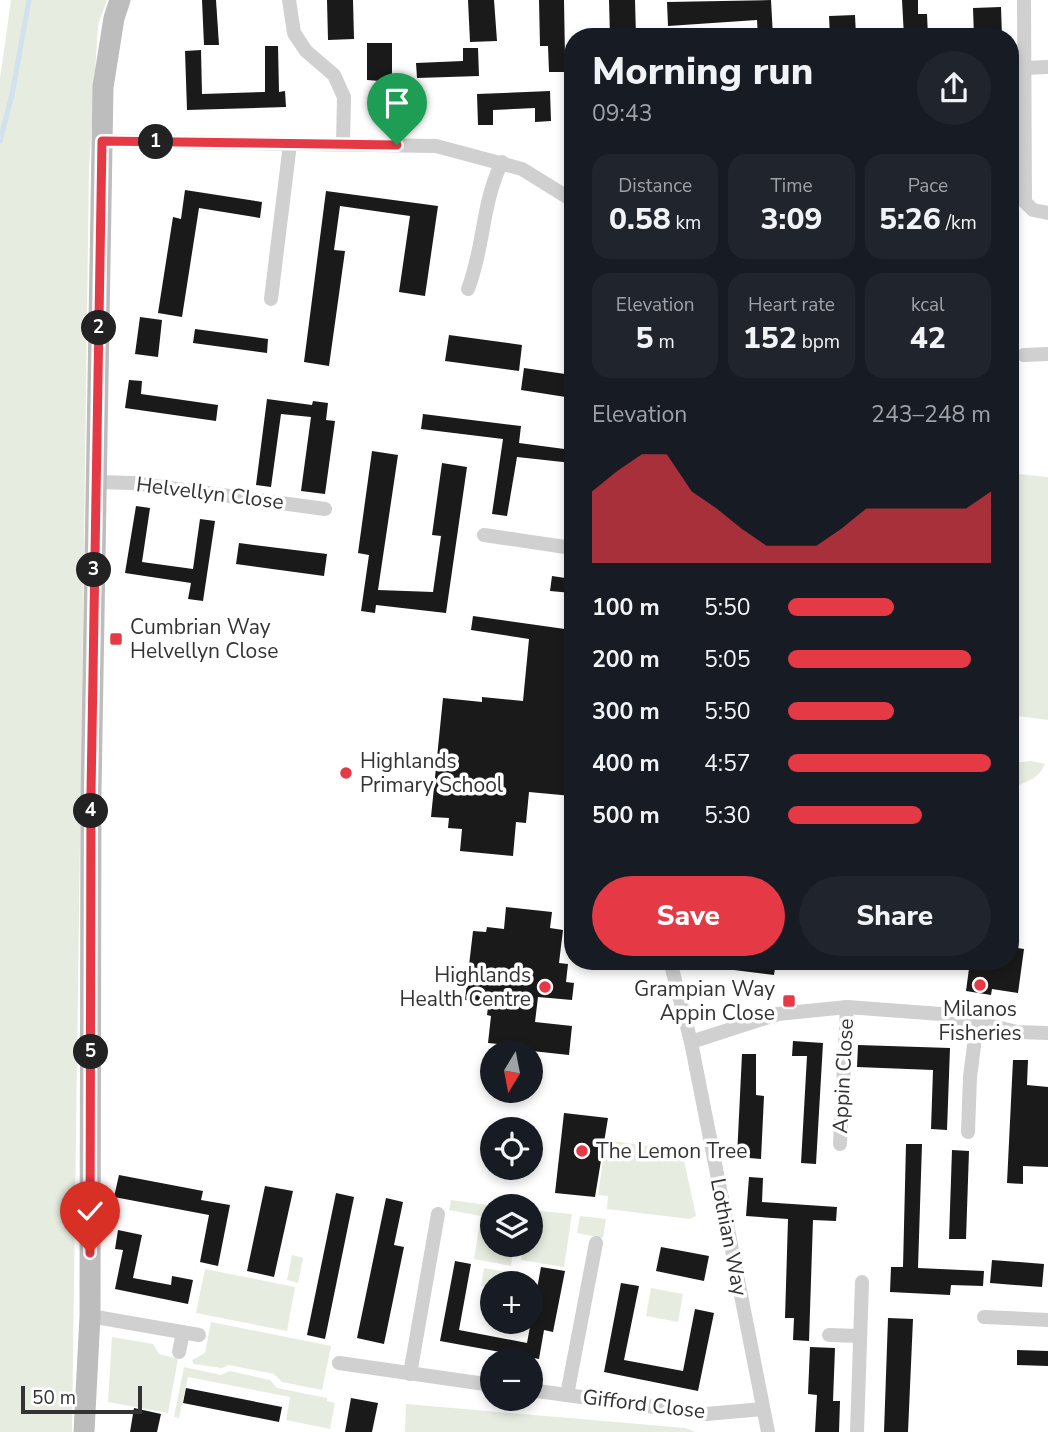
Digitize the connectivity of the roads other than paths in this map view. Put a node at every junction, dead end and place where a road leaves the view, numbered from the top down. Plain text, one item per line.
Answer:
1 (120, 0) edge
2 (289, 0) edge
3 (1024, 0) edge
4 (1048, 67) edge
5 (1024, 68) junction
6 (102, 141) junction
7 (290, 144) junction
8 (344, 144) junction
9 (502, 162) junction
10 (564, 195) edge
11 (1046, 213) edge
12 (468, 289) dead end
13 (271, 299) dead end
14 (1048, 354) edge
15 (1024, 355) dead end
16 (94, 482) junction
17 (325, 509) dead end
18 (484, 535) dead end
19 (564, 547) edge
20 (672, 970) edge
21 (847, 1007) junction
22 (977, 1022) junction
23 (1048, 1033) edge
24 (691, 1042) junction
25 (968, 1132) dead end
26 (840, 1144) dead end
27 (438, 1214) dead end
28 (596, 1243) dead end
29 (862, 1282) dead end
30 (90, 1316) junction
31 (984, 1317) dead end
32 (1048, 1320) edge
33 (183, 1332) junction
34 (198, 1335) dead end
35 (829, 1335) dead end
36 (860, 1336) junction
37 (179, 1352) dead end
38 (339, 1363) dead end
39 (410, 1374) junction
40 (480, 1383) edge
41 (543, 1392) edge
42 (567, 1395) junction
43 (763, 1409) junction
44 (83, 1432) edge
45 (768, 1432) edge
46 (858, 1432) edge

1 - 6 street
2 - 8 street
3 - 5 street
4 - 5 street
5 - 11 street
6 - 7 street
6 - 16 street
7 - 8 street
7 - 13 street
8 - 9 street
9 - 10 street
9 - 12 street
14 - 15 street
16 - 17 street, Helvellyn Close
16 - 30 street
18 - 19 street
20 - 24 street, Lothian Way
21 - 22 street
21 - 24 street
21 - 26 street, Appin Close
22 - 23 street
22 - 25 street
24 - 43 street, Lothian Way
27 - 39 street
28 - 42 street, Gifford Close
29 - 36 street
30 - 33 street
30 - 44 street
31 - 32 street
33 - 34 street
33 - 37 street
35 - 36 street
36 - 46 street
38 - 39 street
39 - 40 street
41 - 42 street, Gifford Close
42 - 43 street, Gifford Close
43 - 45 street, Lothian Way

